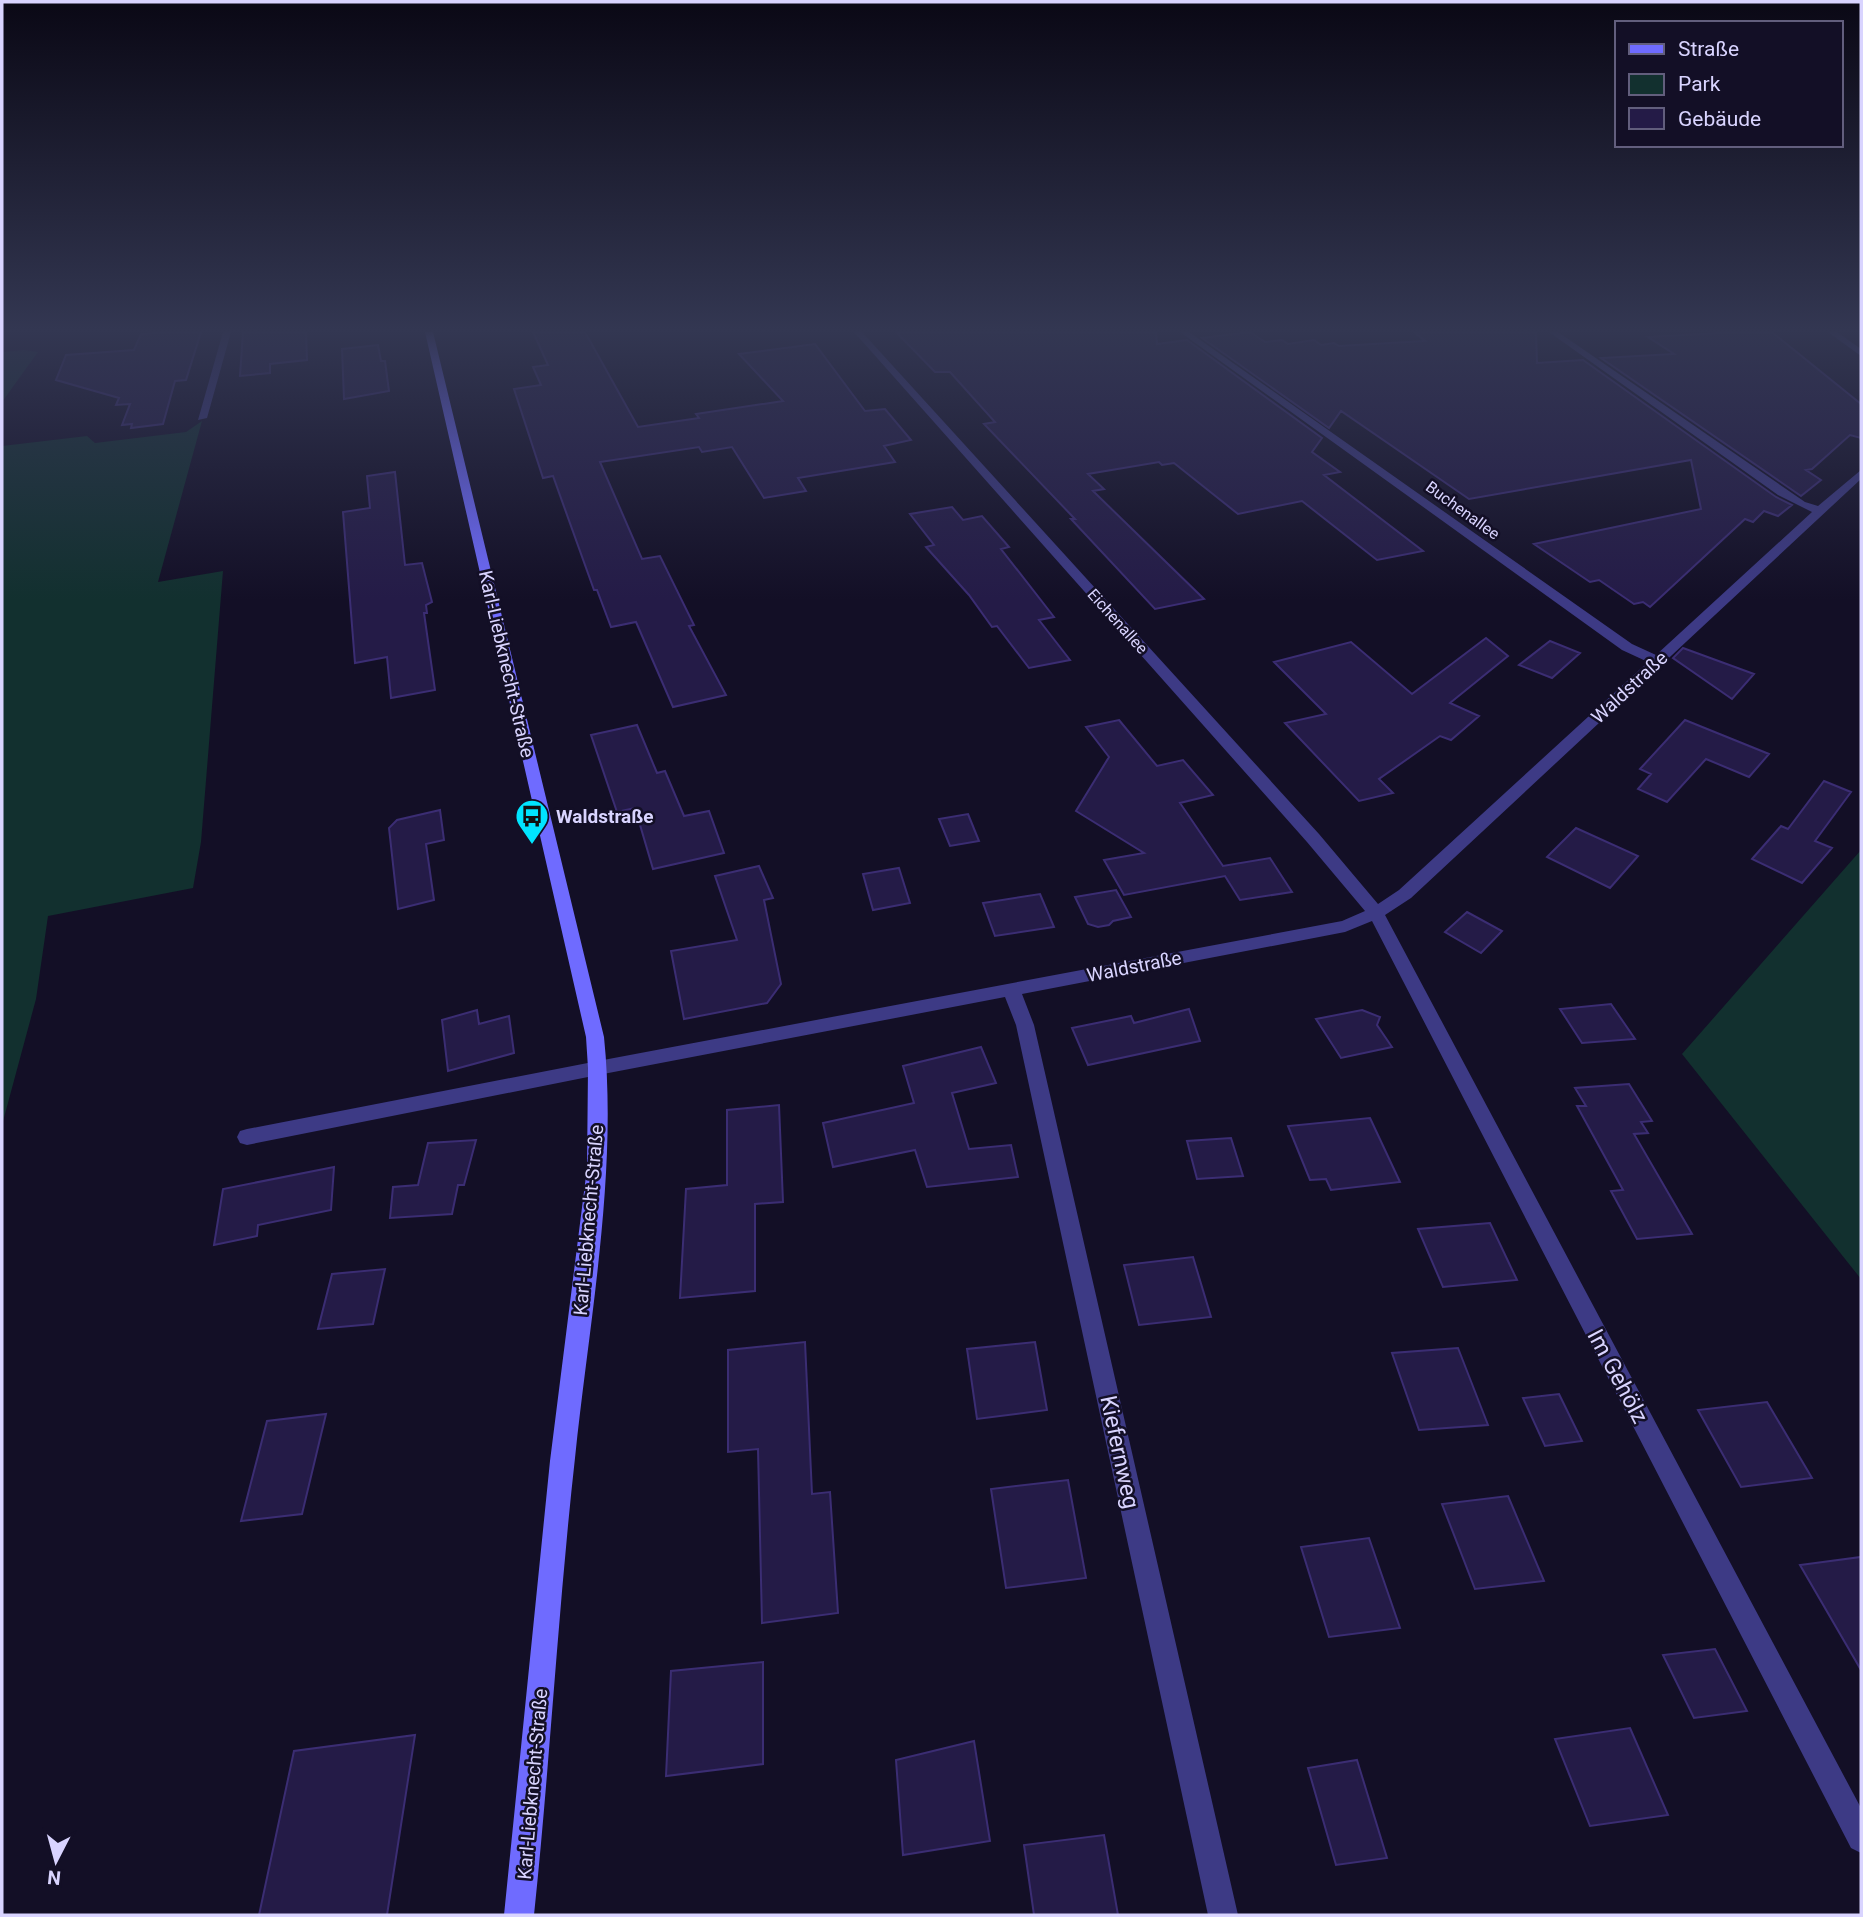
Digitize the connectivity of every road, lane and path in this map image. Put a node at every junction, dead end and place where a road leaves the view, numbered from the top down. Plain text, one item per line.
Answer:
1 (450, 421) edge
2 (938, 421) edge
3 (1310, 421) edge
4 (1680, 421) edge
5 (1861, 473) edge
6 (1820, 511) junction
7 (1657, 661) junction
8 (1376, 913) junction
9 (1011, 990) junction
10 (598, 1068) junction
11 (247, 1137) dead end
12 (1861, 1838) edge
13 (519, 1915) edge
14 (1223, 1915) edge

1 - 10 street, Karl-Liebknecht-Straße
2 - 8 street, Eichenallee
3 - 7 street, Buchenallee
4 - 6 street
5 - 6 street, Waldstraße
6 - 7 street, Waldstraße
7 - 8 street, Waldstraße
8 - 9 street, Waldstraße
8 - 12 street, Im Gehölz
9 - 10 street, Waldstraße
9 - 14 street, Kiefernweg
10 - 11 street, Waldstraße
10 - 13 street, Karl-Liebknecht-Straße

